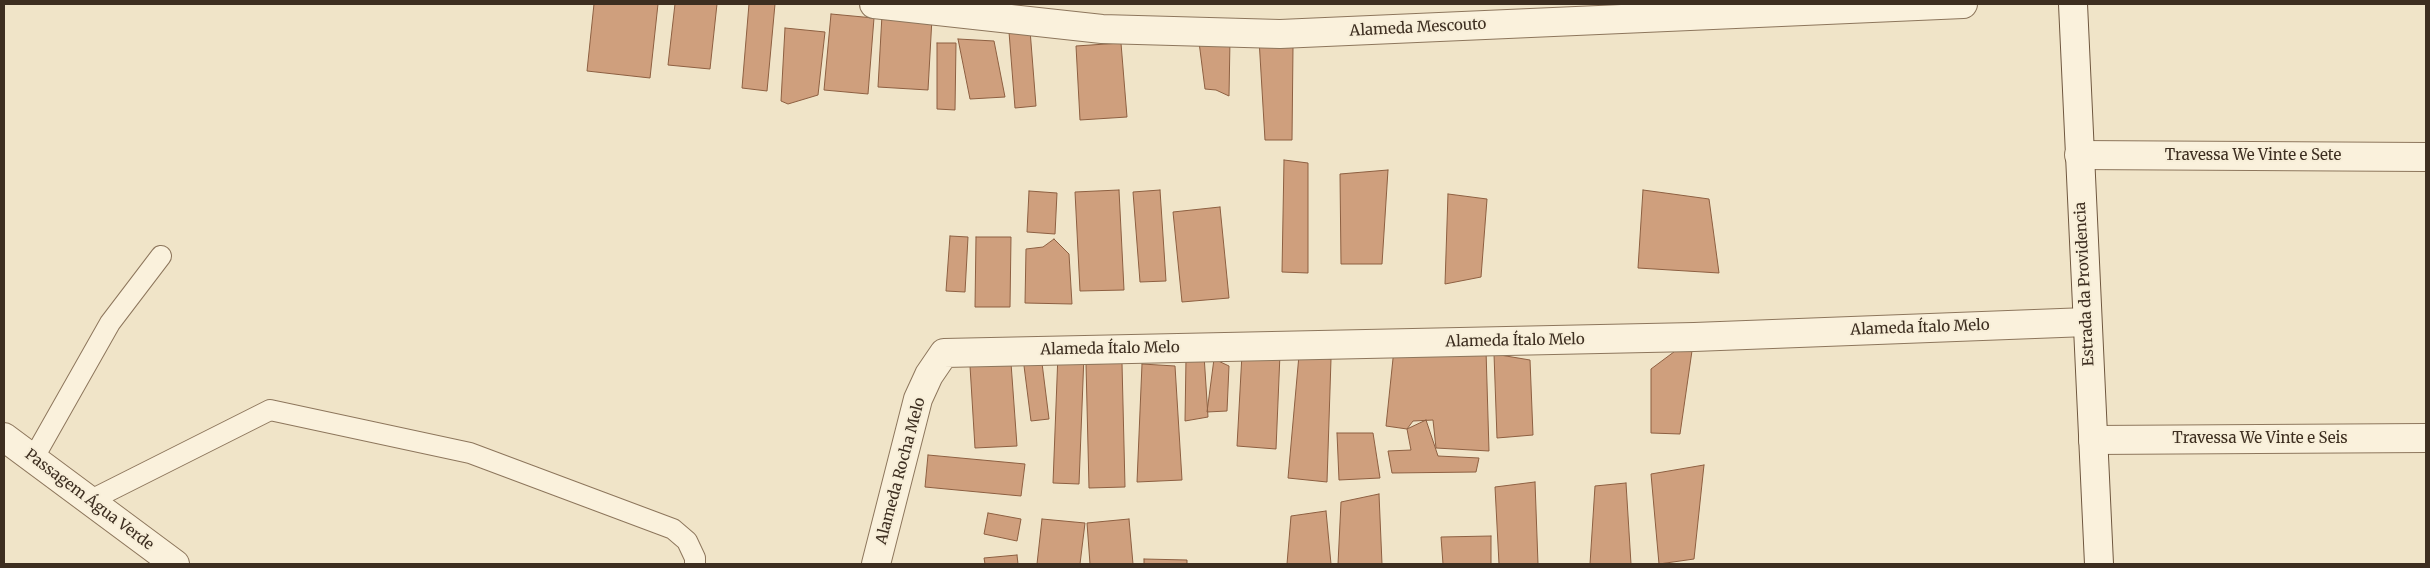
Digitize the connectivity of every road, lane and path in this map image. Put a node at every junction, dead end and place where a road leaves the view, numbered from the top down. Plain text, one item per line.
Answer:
1 (874, 4) edge
2 (1964, 4) edge
3 (2073, 4) edge
4 (2079, 155) junction
5 (2426, 157) edge
6 (161, 256) dead end
7 (2087, 322) junction
8 (944, 353) joint
9 (4, 437) edge
10 (2426, 438) edge
11 (2093, 440) junction
12 (33, 459) junction
13 (90, 500) junction
14 (174, 564) edge
15 (695, 564) edge
16 (876, 564) edge
17 (2098, 564) edge

1 - 2 street, Alameda Mescouto
3 - 4 street, Estrada da Providencia
4 - 5 street, Travessa We Vinte e Sete
4 - 7 street, Estrada da Providencia
6 - 12 lane
7 - 8 street, Alameda Ítalo Melo
7 - 11 street, Estrada da Providencia
8 - 16 street, Alameda Rocha Melo
9 - 12 street, Passagem Água Verde
10 - 11 street, Travessa We Vinte e Seis
11 - 17 street, Estrada da Providencia
12 - 13 street, Passagem Água Verde
13 - 14 street, Passagem Água Verde
13 - 15 lane

